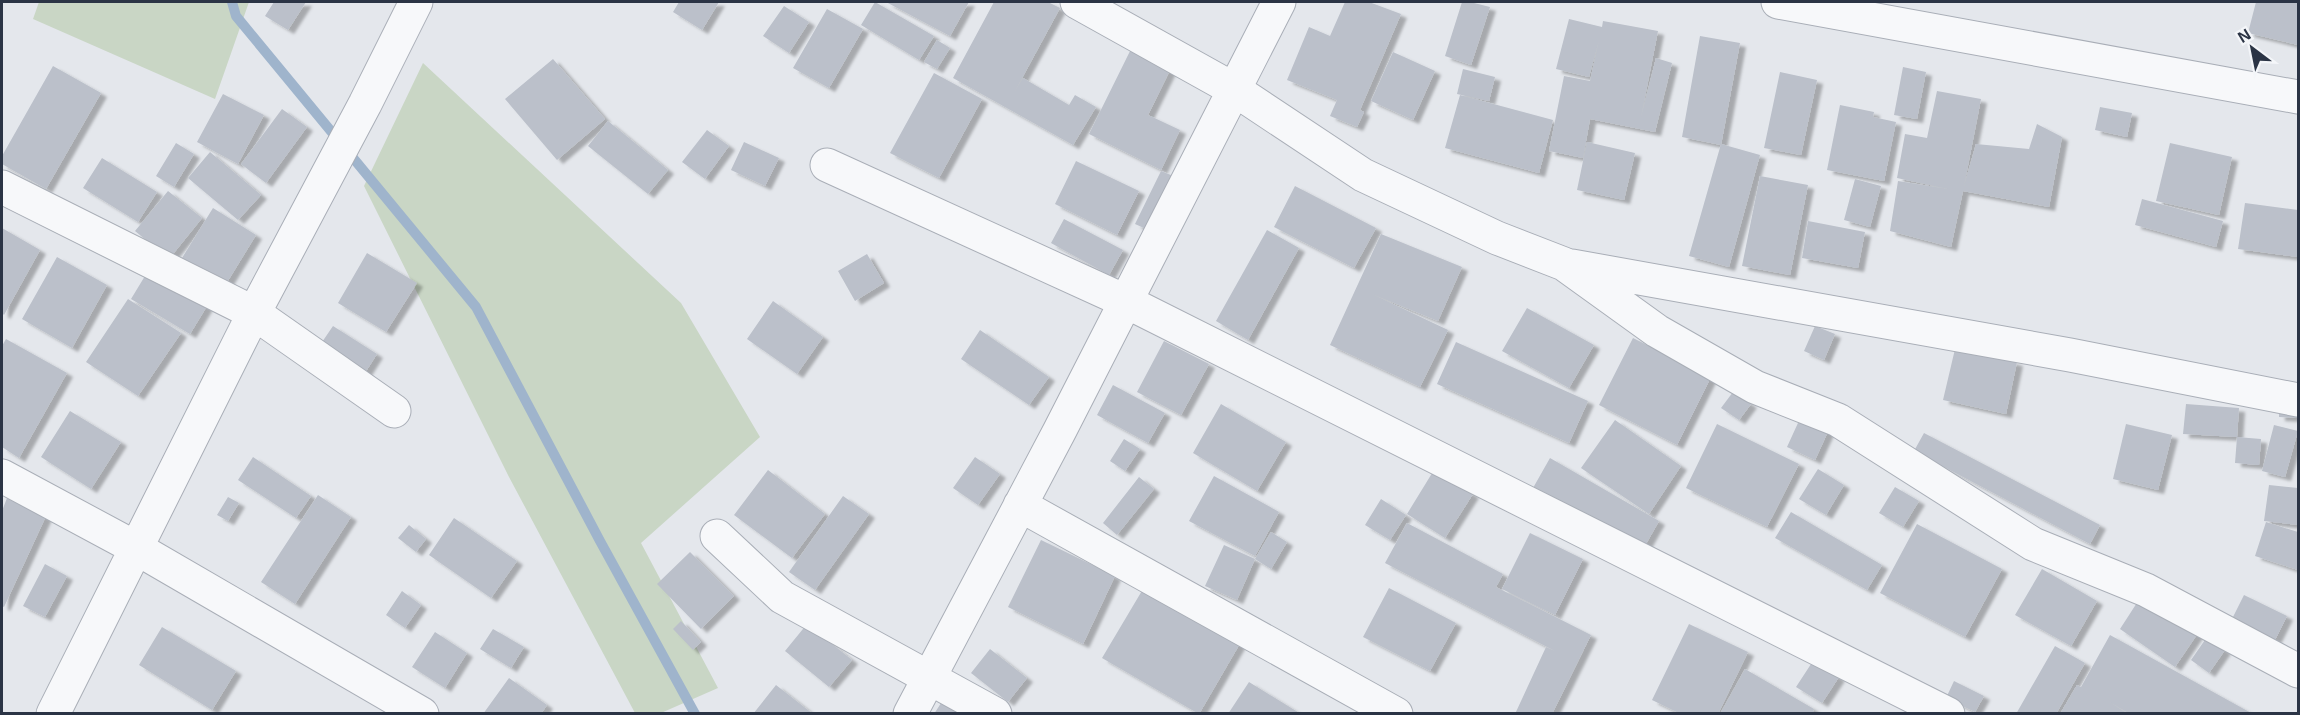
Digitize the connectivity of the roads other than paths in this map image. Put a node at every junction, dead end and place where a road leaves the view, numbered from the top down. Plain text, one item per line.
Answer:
1 (416, 2) edge
2 (1077, 2) edge
3 (1279, 2) edge
4 (1778, 2) edge
5 (1235, 90) junction
6 (2298, 97) edge
7 (827, 165) dead end
8 (2, 187) edge
9 (1564, 264) junction
10 (1125, 301) junction
11 (254, 313) junction
12 (2298, 400) edge
13 (394, 411) dead end
14 (2, 476) edge
15 (1020, 505) junction
16 (717, 536) dead end
17 (136, 548) junction
18 (2298, 671) edge
19 (931, 677) junction
20 (53, 714) edge
21 (422, 714) edge
22 (910, 714) edge
23 (995, 714) edge
24 (1396, 714) edge
25 (1948, 714) edge

1 - 11 street
2 - 5 street
3 - 5 street
4 - 6 street
5 - 9 street
5 - 10 street
7 - 10 street
8 - 11 street
9 - 12 street
9 - 18 street
10 - 15 street
10 - 25 street
11 - 13 street
11 - 17 street
14 - 17 street
15 - 19 street
15 - 24 street
16 - 19 street
17 - 20 street
17 - 21 street
19 - 22 street
19 - 23 street

